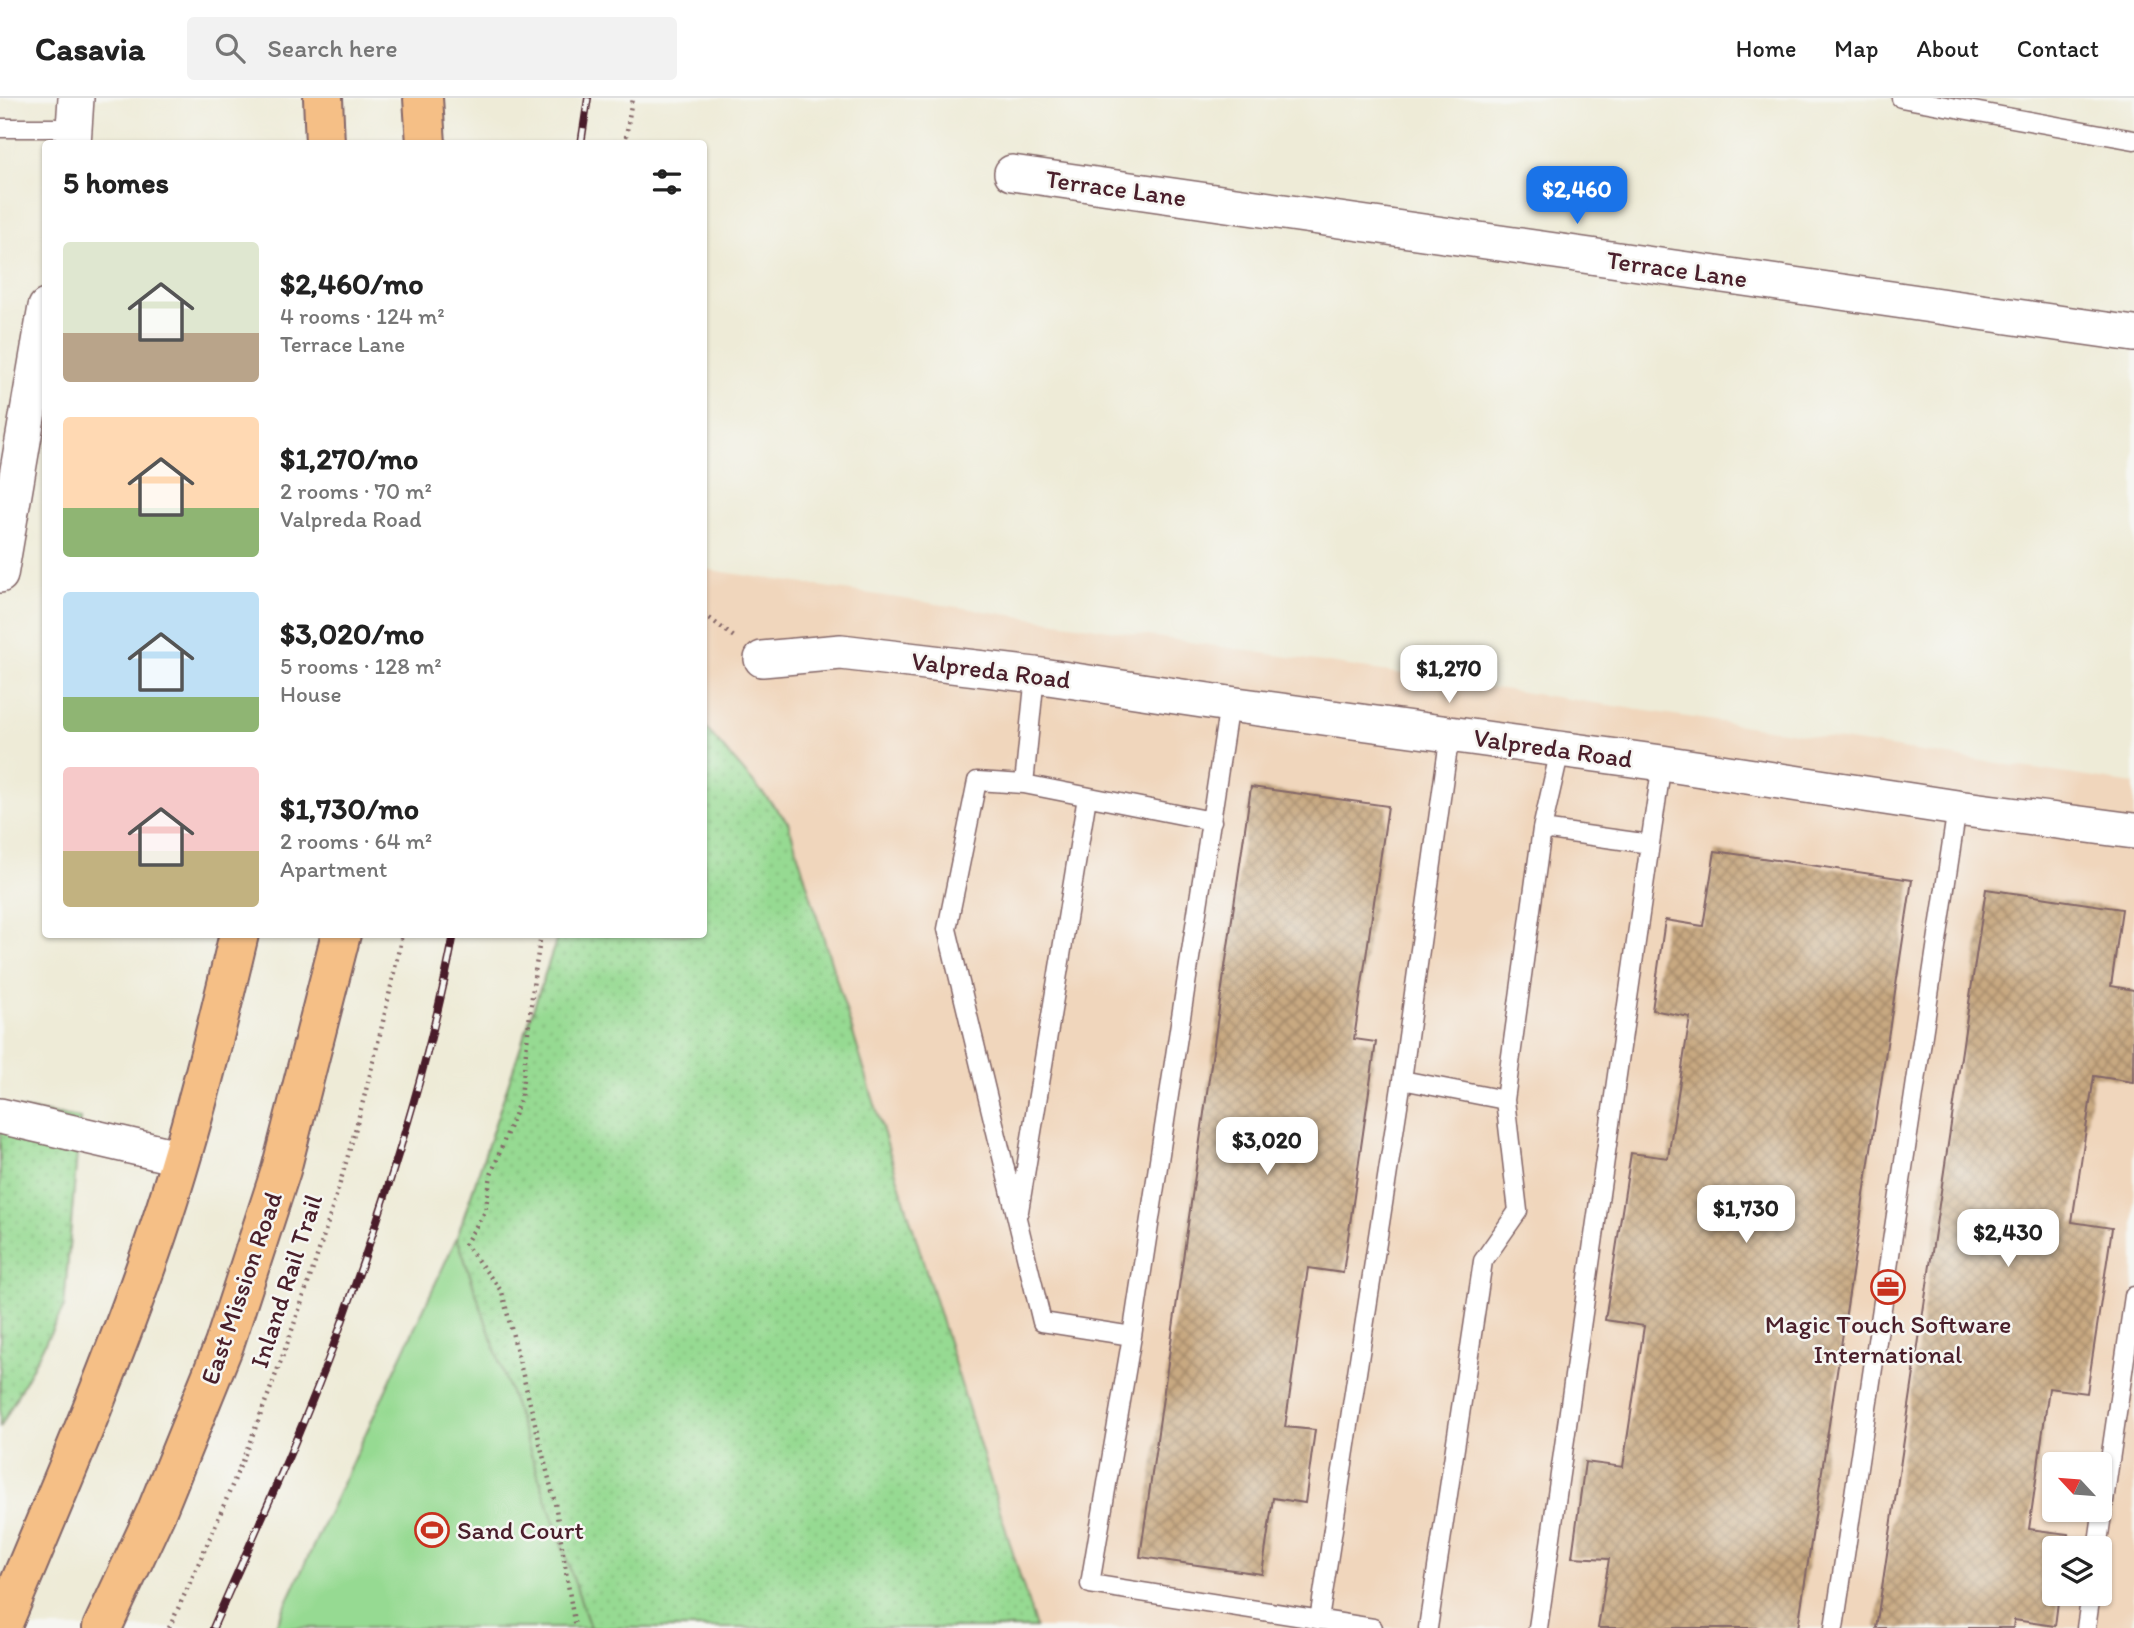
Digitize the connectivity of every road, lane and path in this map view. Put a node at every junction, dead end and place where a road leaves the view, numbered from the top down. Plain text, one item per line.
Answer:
1 (323, 98) edge
2 (423, 98) edge
3 (632, 98) edge
4 (1900, 98) edge
5 (1924, 99) edge
6 (75, 123) edge
7 (0, 128) edge
8 (325, 140) edge
9 (426, 140) edge
10 (626, 140) edge
11 (2134, 140) edge
12 (1012, 173) dead end
13 (42, 330) edge
14 (2134, 334) edge
15 (0, 575) edge
16 (762, 659) dead end
17 (1035, 675) junction
18 (1229, 704) junction
19 (1450, 733) junction
20 (1560, 750) junction
21 (1662, 763) junction
22 (1024, 784) junction
23 (1087, 797) junction
24 (1957, 808) junction
25 (1212, 821) junction
26 (1542, 829) junction
27 (2134, 831) edge
28 (1650, 844) junction
29 (239, 938) edge
30 (340, 938) edge
31 (401, 938) edge
32 (540, 938) edge
33 (1402, 1080) junction
34 (1505, 1100) junction
35 (0, 1116) edge
36 (182, 1158) junction
37 (1017, 1218) junction
38 (2134, 1296) edge
39 (1132, 1336) junction
40 (2099, 1536) edge
41 (2089, 1606) edge
42 (1261, 1620) edge
43 (1319, 1620) junction
44 (1, 1628) edge
45 (102, 1628) edge
46 (169, 1628) edge
47 (575, 1628) edge
48 (1373, 1628) edge
49 (1428, 1628) edge
50 (1538, 1628) edge
51 (1834, 1628) edge
52 (2086, 1628) edge

1 - 8 main road
2 - 9 main road
3 - 10 path
4 - 5 lane
5 - 11 lane
6 - 7 lane
12 - 14 street, Terrace Lane
13 - 15 street
16 - 17 street, Valpreda Road
17 - 18 street, Valpreda Road
17 - 22 lane
18 - 19 street, Valpreda Road
18 - 25 lane
19 - 20 street, Valpreda Road
19 - 33 lane
20 - 21 street, Valpreda Road
20 - 26 lane
21 - 24 street, Valpreda Road
21 - 28 lane
22 - 23 lane
22 - 37 lane
23 - 25 lane
23 - 37 lane
24 - 27 street, Valpreda Road
24 - 51 lane
25 - 39 lane
26 - 28 lane
26 - 34 lane
28 - 50 lane
29 - 36 main road
30 - 45 main road, East Mission Road
31 - 46 path, Inland Rail Trail
32 - 47 path
33 - 34 lane
33 - 43 lane
34 - 49 lane
35 - 36 street
36 - 44 main road
37 - 39 lane
38 - 40 lane
39 - 42 lane
41 - 52 lane
42 - 43 lane
43 - 48 lane

